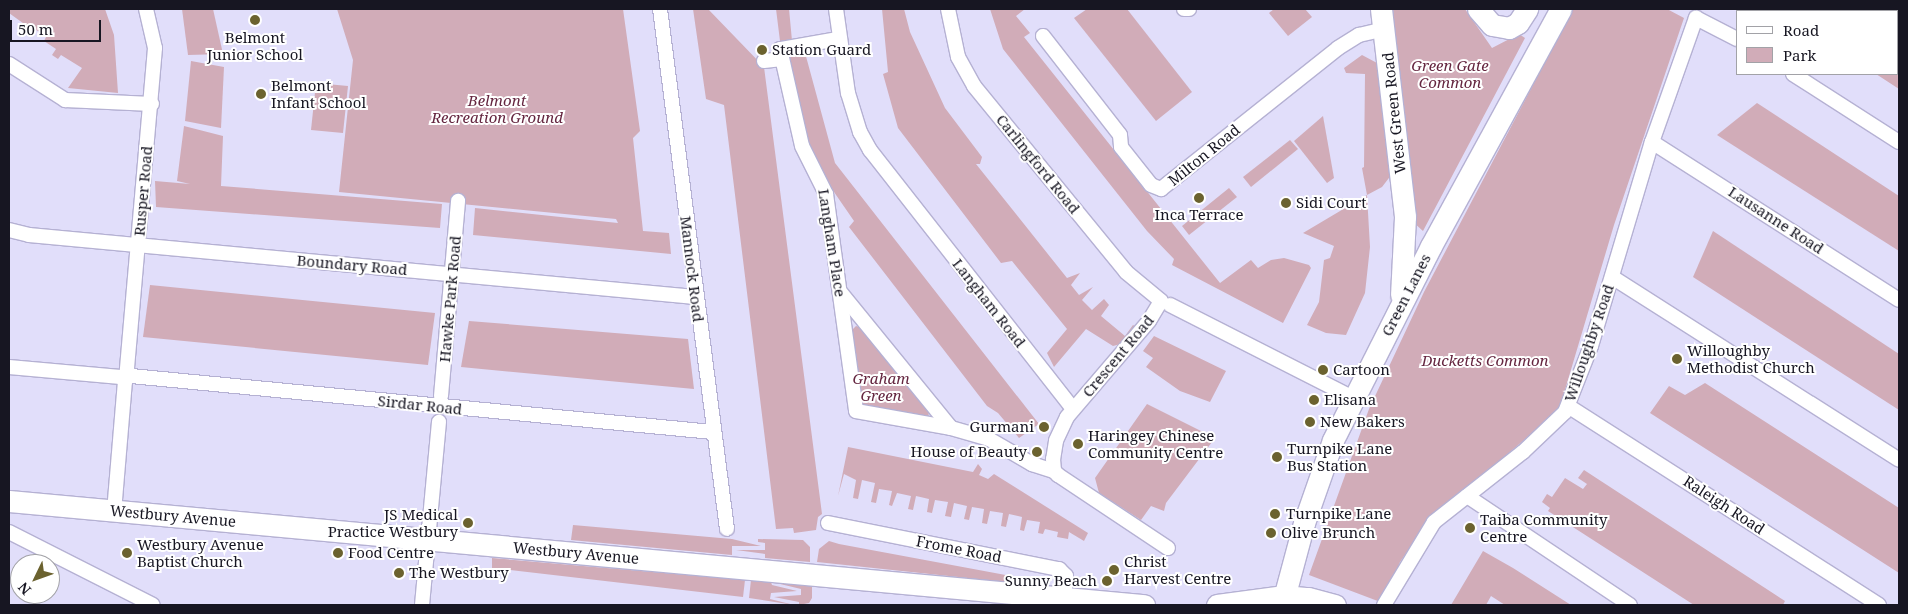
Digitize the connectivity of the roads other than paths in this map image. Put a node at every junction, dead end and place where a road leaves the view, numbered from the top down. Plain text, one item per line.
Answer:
1 (146, 9) edge
2 (660, 9) edge
3 (836, 9) edge
4 (948, 9) edge
5 (1184, 9) edge
6 (1189, 9) edge
7 (1478, 9) edge
8 (1527, 9) edge
9 (1561, 9) edge
10 (1692, 13) edge
11 (1383, 19) edge
12 (1043, 36) dead end
13 (1736, 38) edge
14 (838, 39) junction
15 (782, 59) junction
16 (764, 61) dead end
17 (9, 64) edge
18 (1795, 75) edge
19 (152, 104) junction
20 (1652, 142) junction
21 (1899, 142) edge
22 (458, 201) dead end
23 (1405, 217) junction
24 (9, 230) edge
25 (138, 245) junction
26 (1431, 246) junction
27 (452, 274) junction
28 (1612, 277) junction
29 (840, 292) junction
30 (695, 297) junction
31 (1899, 300) edge
32 (1165, 303) junction
33 (1394, 319) junction
34 (9, 367) edge
35 (127, 377) junction
36 (441, 396) dead end
37 (1353, 398) junction
38 (1568, 406) junction
39 (1073, 409) junction
40 (439, 422) dead end
41 (951, 428) junction
42 (712, 432) junction
43 (1899, 460) edge
44 (1054, 471) junction
45 (1467, 496) junction
46 (9, 501) edge
47 (114, 511) junction
48 (828, 523) dead end
49 (727, 529) dead end
50 (9, 532) edge
51 (428, 540) junction
52 (1168, 548) dead end
53 (1064, 598) junction
54 (1283, 601) edge
55 (153, 605) edge
56 (422, 605) edge
57 (1144, 605) edge
58 (1217, 605) edge
59 (1335, 605) edge
60 (1384, 605) edge
61 (1630, 605) edge
62 (1879, 605) edge

1 - 19 street, Rusper Road
2 - 30 street, Mannock Road
3 - 14 street, Langham Road
4 - 32 street, Carlingford Road
5 - 6 street
7 - 8 main road
9 - 26 main road, Green Lanes
10 - 13 street
10 - 20 street, Willoughby Road
11 - 12 street, Milton Road
11 - 23 main road, West Green Road
14 - 15 street
14 - 39 street, Langham Road
15 - 16 street
15 - 29 street, Langham Place
17 - 19 street
18 - 21 street
19 - 25 street, Rusper Road
20 - 28 street, Willoughby Road
20 - 31 street, Lausanne Road
22 - 27 street, Hawke Park Road
23 - 26 main road
23 - 33 main road, West Green Road
24 - 25 street, Boundary Road
25 - 27 street, Boundary Road
25 - 35 street, Rusper Road
26 - 33 main road, Green Lanes
27 - 30 street, Boundary Road
27 - 36 street, Hawke Park Road
28 - 38 street, Willoughby Road
28 - 43 street
29 - 41 street
29 - 41 street, Langham Place
30 - 42 street, Mannock Road
32 - 37 street, Carlingford Road
32 - 39 street, Crescent Road
33 - 37 main road, Green Lanes
34 - 35 street, Sirdar Road
35 - 42 street, Sirdar Road
35 - 47 street, Rusper Road
37 - 54 main road, Green Lanes
38 - 45 street, Willoughby Road
38 - 62 street, Raleigh Road
39 - 44 street
40 - 51 street
41 - 44 street
42 - 49 street, Mannock Road
44 - 52 street
45 - 60 street, Willoughby Road
45 - 61 street
46 - 47 main road, Westbury Avenue
47 - 51 main road, Westbury Avenue
48 - 53 street, Frome Road
50 - 55 street
51 - 53 main road, Westbury Avenue
51 - 56 street
53 - 57 main road, Westbury Avenue
54 - 58 main road
54 - 59 main road

